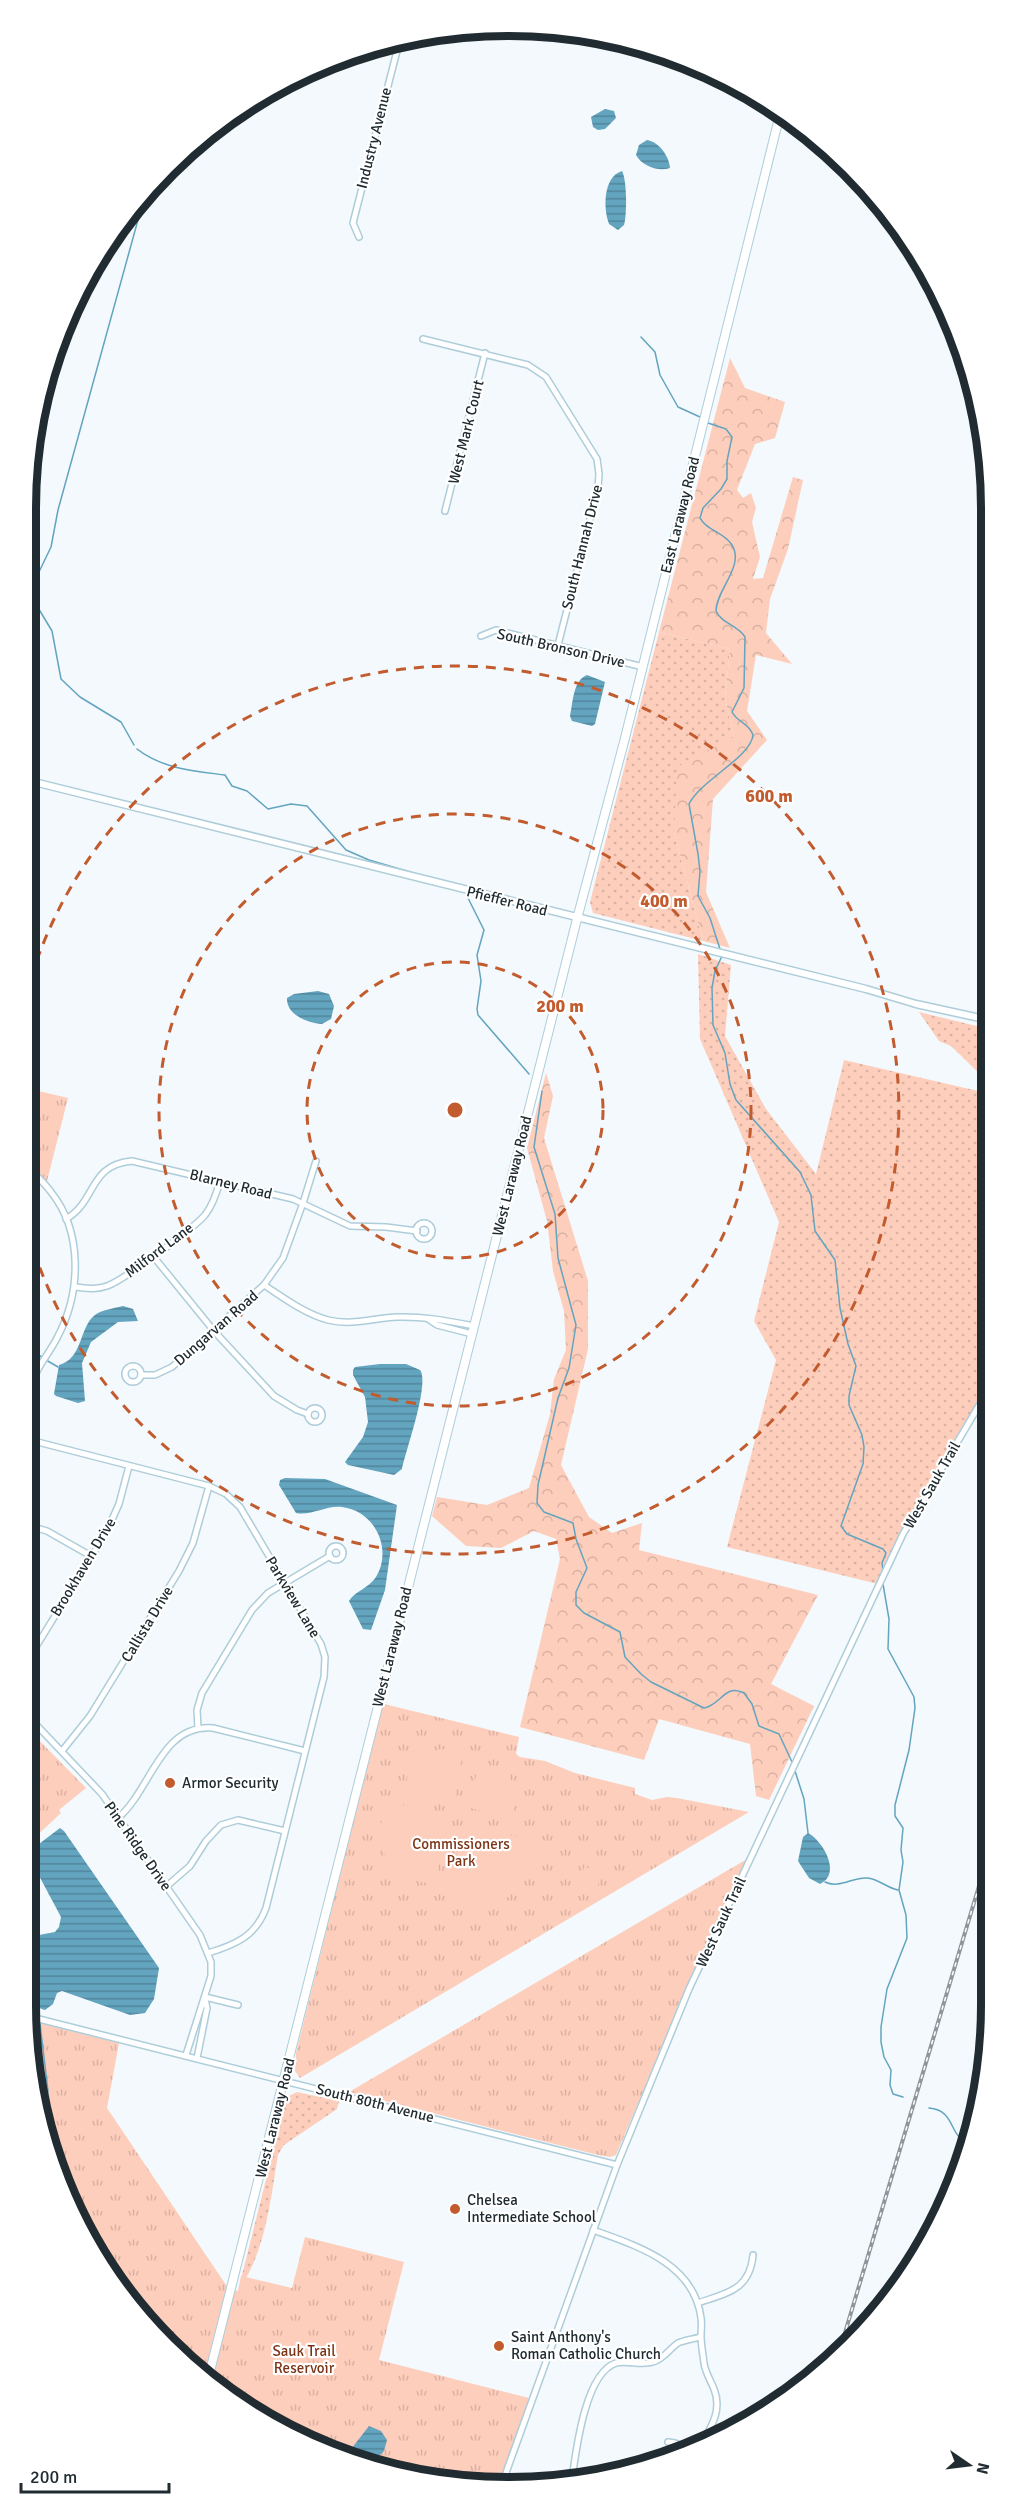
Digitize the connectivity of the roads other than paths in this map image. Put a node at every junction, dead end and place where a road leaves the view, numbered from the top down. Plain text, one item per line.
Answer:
1 (396, 50) edge
2 (778, 121) edge
3 (359, 237) dead end
4 (423, 339) dead end
5 (485, 353) junction
6 (445, 511) dead end
7 (481, 636) dead end
8 (558, 645) junction
9 (643, 667) junction
10 (36, 783) edge
11 (577, 919) junction
12 (981, 1018) edge
13 (316, 1161) dead end
14 (36, 1176) edge
15 (220, 1180) junction
16 (303, 1203) junction
17 (66, 1219) junction
18 (417, 1231) dead end
19 (153, 1256) junction
20 (264, 1285) junction
21 (75, 1287) junction
22 (473, 1330) junction
23 (214, 1331) junction
24 (36, 1374) edge
25 (141, 1375) dead end
26 (981, 1402) edge
27 (308, 1414) dead end
28 (36, 1442) edge
29 (129, 1466) junction
30 (209, 1486) junction
31 (36, 1528) edge
32 (91, 1556) junction
33 (330, 1556) dead end
34 (286, 1583) junction
35 (36, 1647) edge
36 (36, 1724) edge
37 (198, 1728) junction
38 (62, 1751) junction
39 (306, 1751) junction
40 (118, 1818) junction
41 (285, 1831) junction
42 (167, 1886) junction
43 (208, 1953) junction
44 (205, 1997) junction
45 (238, 2005) dead end
46 (36, 2018) edge
47 (186, 2055) junction
48 (197, 2058) junction
49 (284, 2081) junction
50 (617, 2165) junction
51 (593, 2230) junction
52 (753, 2254) dead end
53 (698, 2303) junction
54 (700, 2337) junction
55 (210, 2370) edge
56 (709, 2432) edge
57 (668, 2442) dead end
58 (678, 2445) edge
59 (573, 2473) edge
60 (504, 2477) edge

1 - 3 street, Industry Avenue
2 - 9 main road, East Laraway Road
4 - 5 street, South Hannah Drive
5 - 6 street, West Mark Court
5 - 8 street, South Hannah Drive
7 - 8 street, South Bronson Drive
8 - 9 street, South Bronson Drive
9 - 11 main road, East Laraway Road
10 - 11 street, Pfieffer Road
11 - 12 street, Pfieffer Road
11 - 22 main road, West Laraway Road
13 - 16 street, Dungarvan Road
14 - 17 street
15 - 16 street, Blarney Road
15 - 17 street, Blarney Road
15 - 19 street, Milford Lane
16 - 18 street, Blarney Road
16 - 20 street, Dungarvan Road
17 - 21 street
19 - 21 street, Milford Lane
19 - 23 street
20 - 22 street
20 - 23 street, Dungarvan Road
21 - 24 street
22 - 49 main road, West Laraway Road
23 - 25 street, Dungarvan Road
23 - 27 street
26 - 50 street, West Sauk Trail
28 - 29 street, Parkview Lane
29 - 30 street, Parkview Lane
29 - 32 street, Brookhaven Drive
30 - 34 street, Parkview Lane
30 - 38 street, Callista Drive
31 - 32 street
32 - 35 street, Brookhaven Drive
33 - 34 street
34 - 37 street
34 - 39 street, Parkview Lane
36 - 38 street, Pine Ridge Drive
37 - 39 street
37 - 40 street
38 - 40 street, Pine Ridge Drive
39 - 41 street, Parkview Lane
40 - 42 street, Pine Ridge Drive
41 - 42 street
41 - 43 street, Parkview Lane
42 - 43 street, Pine Ridge Drive
43 - 44 street, Pine Ridge Drive
44 - 45 street
44 - 47 street, Pine Ridge Drive
44 - 48 street, Pine Ridge Drive
46 - 47 street, South 80th Avenue
47 - 48 street, South 80th Avenue
48 - 49 street, South 80th Avenue
49 - 50 street, South 80th Avenue
49 - 55 main road, West Laraway Road
50 - 51 street, West Sauk Trail
51 - 53 street
51 - 60 street, West Sauk Trail
52 - 53 street
53 - 54 street
54 - 56 street
54 - 59 street
57 - 58 street

